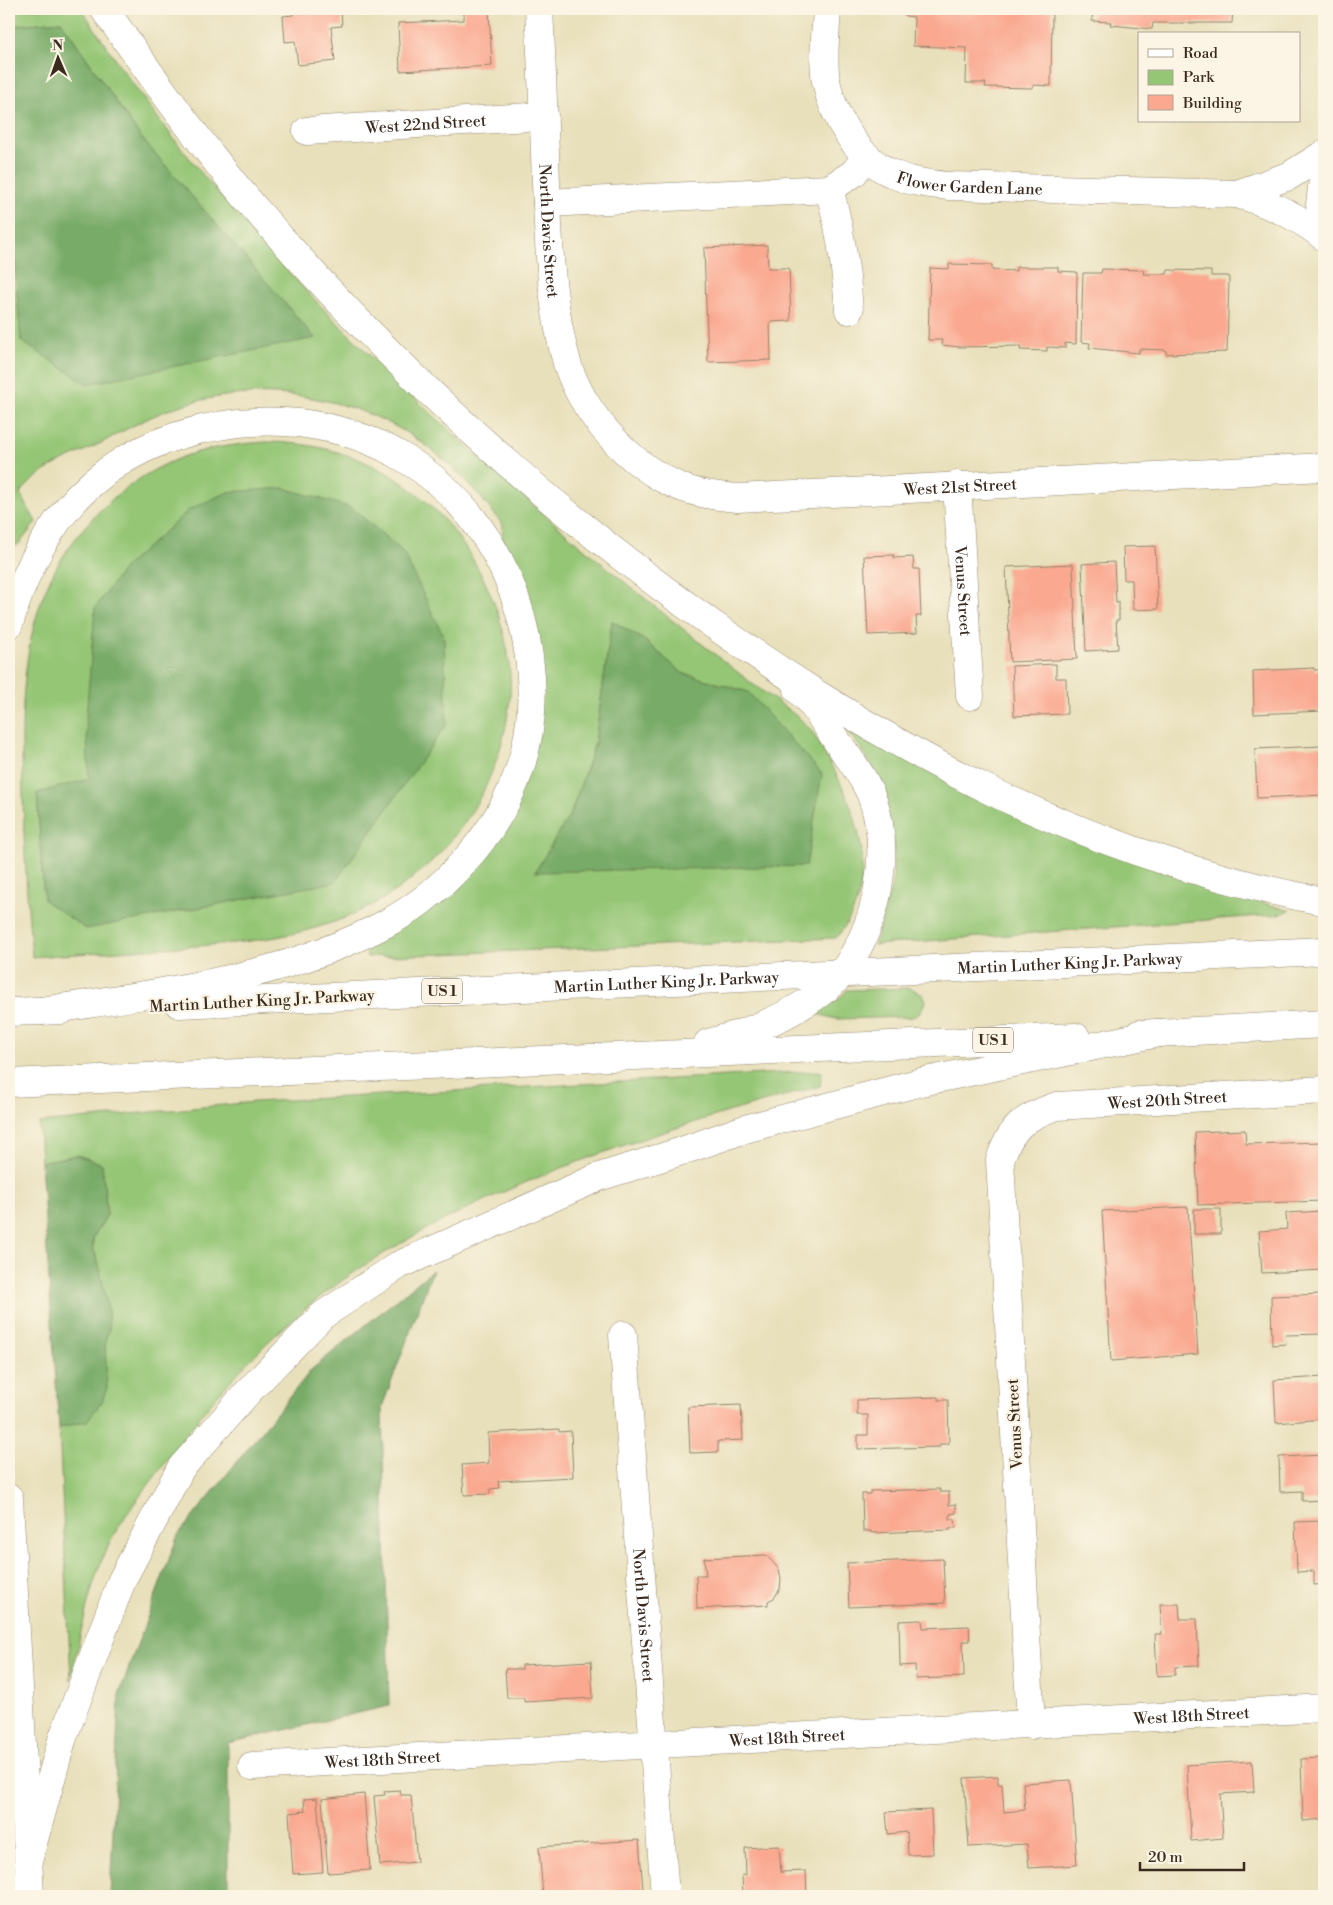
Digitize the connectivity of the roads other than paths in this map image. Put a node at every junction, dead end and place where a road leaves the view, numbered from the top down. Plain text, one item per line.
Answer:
1 (104, 9) edge
2 (539, 9) edge
3 (827, 9) edge
4 (544, 116) junction
5 (307, 131) dead end
6 (1324, 154) edge
7 (866, 156) junction
8 (1324, 170) edge
9 (829, 189) junction
10 (1237, 194) junction
11 (547, 203) junction
12 (1324, 221) edge
13 (1324, 236) edge
14 (849, 310) dead end
15 (614, 440) joint
16 (1324, 467) edge
17 (957, 485) junction
18 (9, 624) edge
19 (728, 637) junction
20 (970, 696) dead end
21 (1324, 901) edge
22 (1324, 951) edge
23 (843, 973) junction
24 (42, 1011) junction
25 (9, 1012) edge
26 (1324, 1024) edge
27 (1158, 1033) junction
28 (662, 1054) junction
29 (9, 1083) edge
30 (1324, 1090) edge
31 (1017, 1127) joint
32 (623, 1335) dead end
33 (9, 1498) edge
34 (1324, 1708) edge
35 (1030, 1725) junction
36 (653, 1746) junction
37 (252, 1766) dead end
38 (28, 1861) junction
39 (30, 1896) edge
40 (665, 1896) edge

1 - 19 main road
2 - 4 main road, North Davis Street
3 - 7 main road, Flower Garden Lane
4 - 5 main road, West 22nd Street
4 - 11 main road, North Davis Street
6 - 10 main road, Flower Garden Lane
7 - 9 main road
7 - 10 main road, Flower Garden Lane
8 - 12 main road
9 - 11 main road
9 - 14 main road
10 - 13 main road, Flower Garden Lane
11 - 15 main road, North Davis Street
15 - 17 main road, West 21st Street
16 - 17 main road, West 21st Street
17 - 20 main road, Venus Street
18 - 24 main road
19 - 21 main road
19 - 23 main road
22 - 23 main road, Martin Luther King Jr. Parkway / US 1
23 - 24 main road, Martin Luther King Jr. Parkway / US 1
23 - 28 main road
24 - 25 main road, Martin Luther King Jr. Parkway / US 1
26 - 27 main road, US 1
27 - 28 main road, US 1
27 - 38 main road
28 - 29 main road, US 1
30 - 31 main road, West 20th Street
31 - 35 main road, Venus Street
32 - 36 main road, North Davis Street
33 - 38 main road
34 - 35 main road, West 18th Street
35 - 36 main road, West 18th Street
36 - 37 main road, West 18th Street
36 - 40 main road, North Davis Street
38 - 39 main road

